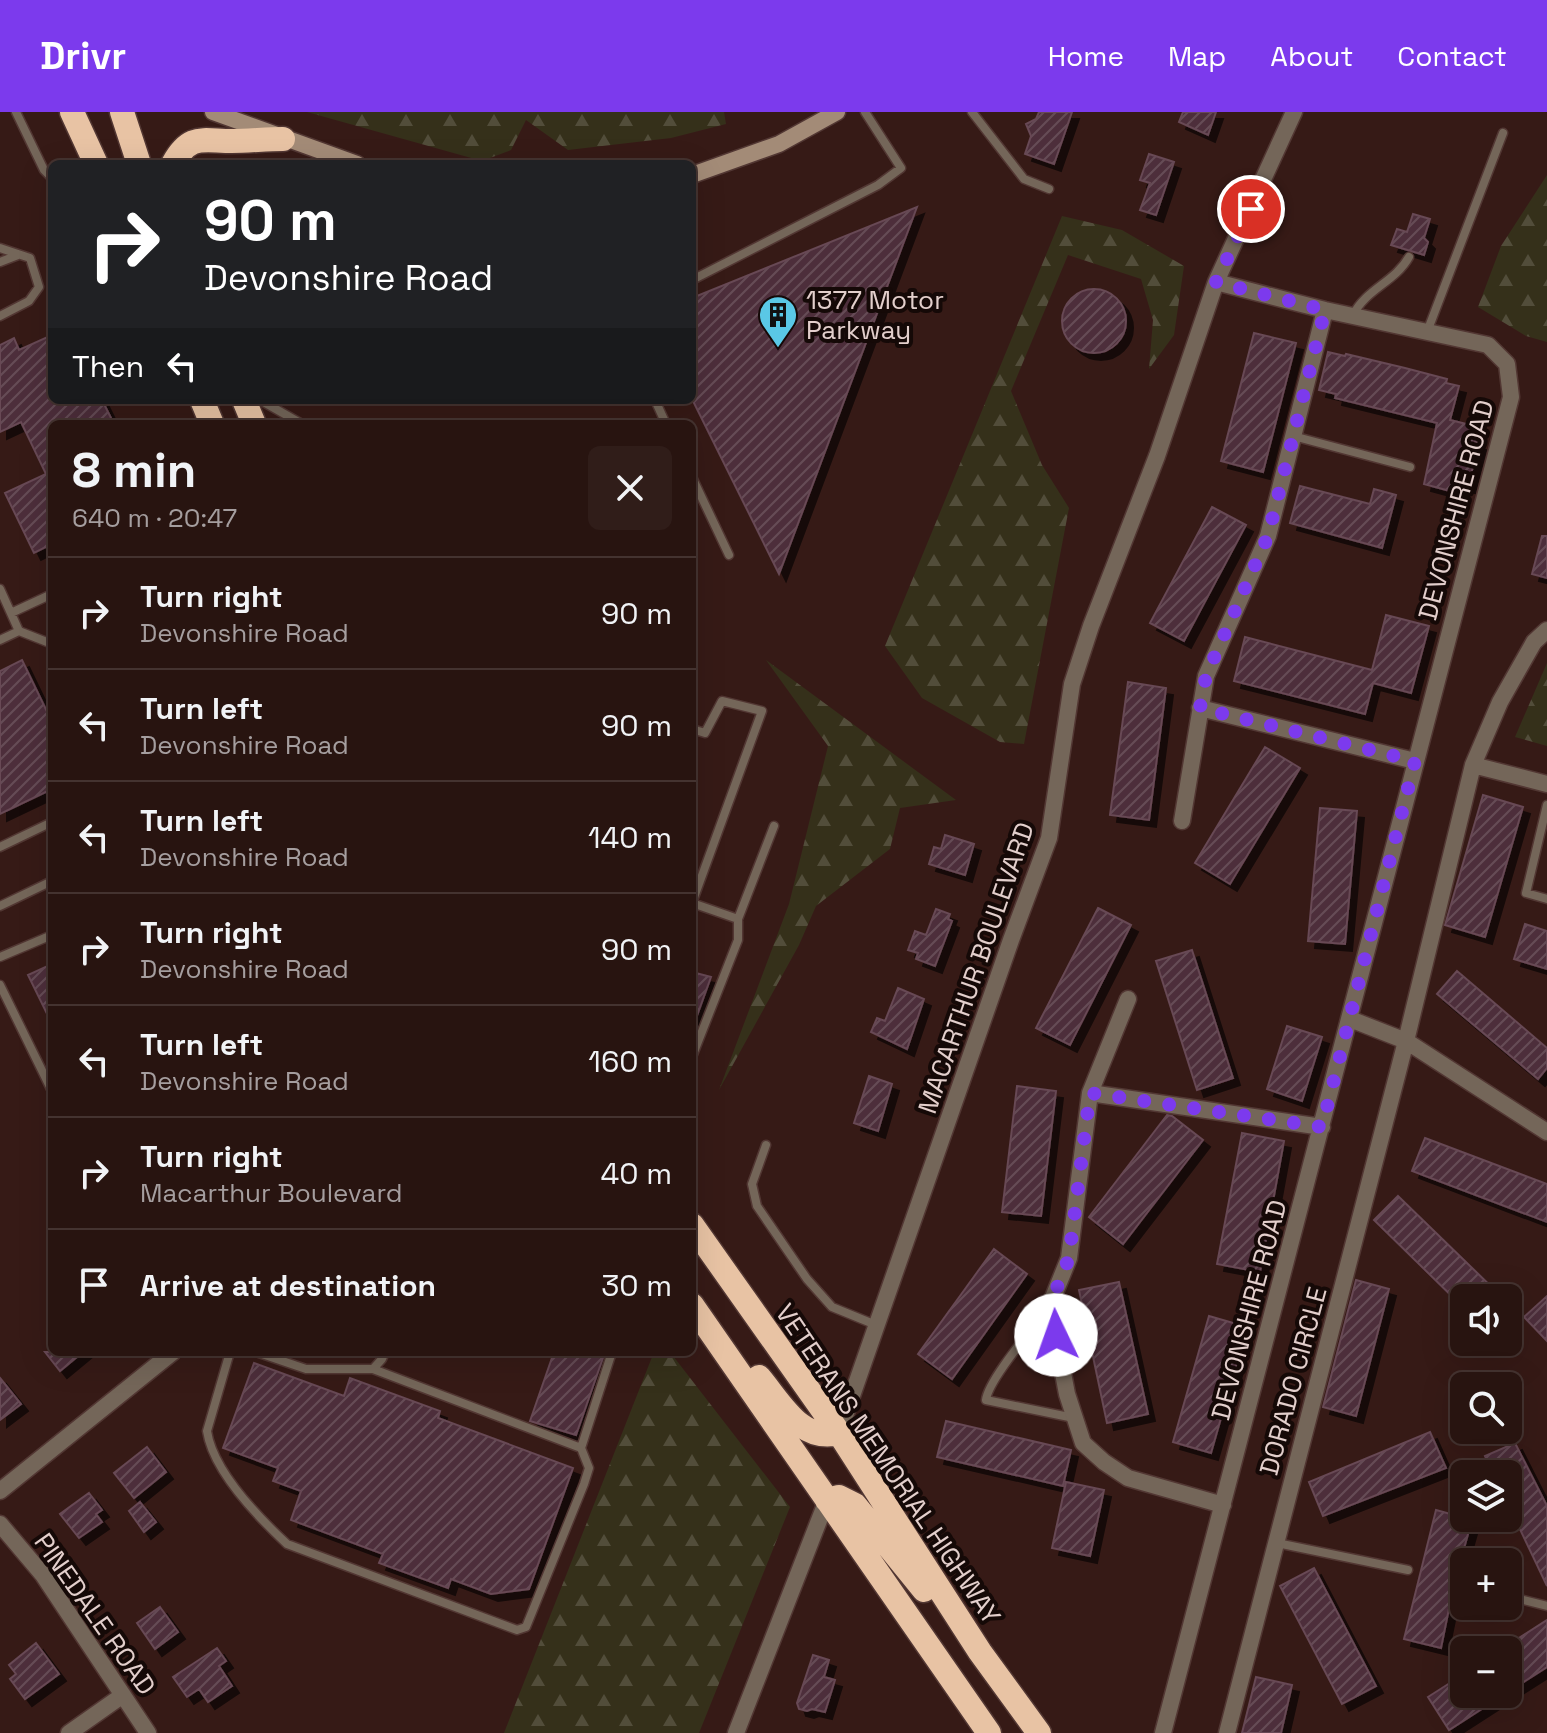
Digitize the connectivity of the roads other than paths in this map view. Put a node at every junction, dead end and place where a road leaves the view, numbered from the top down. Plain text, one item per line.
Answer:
1 (16, 112) edge
2 (72, 112) edge
3 (122, 112) edge
4 (213, 112) edge
5 (837, 112) edge
6 (865, 112) edge
7 (972, 112) edge
8 (1294, 112) edge
9 (1503, 133) dead end
10 (283, 139) junction
11 (93, 160) edge
12 (138, 160) edge
13 (176, 160) edge
14 (345, 160) edge
15 (48, 174) edge
16 (696, 174) edge
17 (1049, 189) dead end
18 (0, 248) edge
19 (18, 254) junction
20 (1409, 257) dead end
21 (0, 262) edge
22 (696, 278) edge
23 (1216, 282) junction
24 (1325, 310) junction
25 (0, 316) edge
26 (1352, 316) junction
27 (1427, 332) junction
28 (267, 404) edge
29 (295, 420) edge
30 (1293, 436) junction
31 (1410, 467) dead end
32 (696, 485) edge
33 (729, 555) dead end
34 (0, 589) edge
35 (48, 596) edge
36 (11, 613) junction
37 (1547, 630) edge
38 (19, 631) junction
39 (0, 640) edge
40 (48, 642) edge
41 (1200, 708) junction
42 (696, 730) edge
43 (1415, 761) junction
44 (1473, 765) junction
45 (1547, 784) edge
46 (1547, 805) edge
47 (1182, 821) dead end
48 (48, 824) edge
49 (774, 826) dead end
50 (0, 847) edge
51 (48, 883) edge
52 (696, 892) edge
53 (1547, 899) edge
54 (696, 904) edge
55 (0, 906) edge
56 (738, 919) junction
57 (48, 937) edge
58 (0, 957) edge
59 (0, 985) edge
60 (1128, 999) dead end
61 (1350, 1019) junction
62 (1406, 1041) junction
63 (696, 1047) edge
64 (48, 1083) edge
65 (1090, 1093) junction
66 (1322, 1127) junction
67 (1547, 1132) edge
68 (766, 1145) dead end
69 (696, 1231) edge
70 (1050, 1305) junction
71 (696, 1307) edge
72 (696, 1308) edge
73 (877, 1326) junction
74 (168, 1356) edge
75 (229, 1356) edge
76 (268, 1356) edge
77 (383, 1356) edge
78 (611, 1356) edge
79 (373, 1369) junction
80 (1075, 1419) junction
81 (839, 1433) junction
82 (581, 1448) junction
83 (0, 1491) edge
84 (827, 1500) junction
85 (1223, 1505) junction
86 (0, 1524) edge
87 (1276, 1543) junction
88 (1408, 1570) dead end
89 (1522, 1600) edge
90 (1547, 1606) edge
91 (123, 1695) junction
92 (1015, 1700) junction
93 (69, 1733) edge
94 (148, 1733) edge
95 (736, 1733) edge
96 (989, 1733) edge
97 (1039, 1733) edge
98 (1163, 1733) edge
99 (1227, 1733) edge

1 - 15 lane
2 - 11 highway
3 - 12 highway
4 - 10 main road
5 - 16 main road
6 - 22 lane
7 - 17 lane
8 - 23 street, MACARTHUR BOULEVARD
9 - 27 lane
10 - 13 highway
10 - 14 main road
18 - 19 lane
19 - 21 lane
19 - 25 lane
20 - 26 lane
23 - 24 street, DEVONSHIRE ROAD
23 - 73 street, MACARTHUR BOULEVARD
24 - 26 street, DEVONSHIRE ROAD
24 - 30 street
26 - 27 street, DEVONSHIRE ROAD
27 - 43 street, DEVONSHIRE ROAD
28 - 29 lane
30 - 31 lane
30 - 41 street
32 - 33 lane
34 - 36 lane
35 - 36 lane
36 - 38 lane
37 - 44 street, DORADO CIRCLE
38 - 39 lane
38 - 40 lane
41 - 43 street
41 - 47 street
42 - 52 lane
43 - 61 street, DEVONSHIRE ROAD
44 - 45 street
44 - 62 street, DORADO CIRCLE
46 - 53 lane
48 - 50 lane
49 - 56 lane
51 - 55 lane
54 - 56 lane
56 - 63 lane
57 - 58 lane
59 - 64 lane
60 - 65 street
61 - 62 street
61 - 66 street, DEVONSHIRE ROAD
62 - 67 street
62 - 87 street, DORADO CIRCLE
65 - 66 street
65 - 70 street
66 - 85 street, DEVONSHIRE ROAD
68 - 73 lane
69 - 81 highway, VETERANS MEMORIAL HIGHWAY
70 - 80 street
70 - 80 lane
71 - 81 highway
72 - 84 highway
73 - 81 street, MACARTHUR BOULEVARD
74 - 83 street
75 - 82 lane
76 - 79 lane
77 - 79 lane
78 - 82 lane
79 - 82 lane
80 - 85 street
81 - 92 highway, VETERANS MEMORIAL HIGHWAY
84 - 92 highway
84 - 95 street
84 - 96 highway
85 - 98 street, DEVONSHIRE ROAD
86 - 91 street, PINEDALE ROAD
87 - 88 lane
87 - 99 street, DORADO CIRCLE
89 - 90 lane
91 - 93 street
91 - 94 street, PINEDALE ROAD
92 - 97 highway, VETERANS MEMORIAL HIGHWAY

